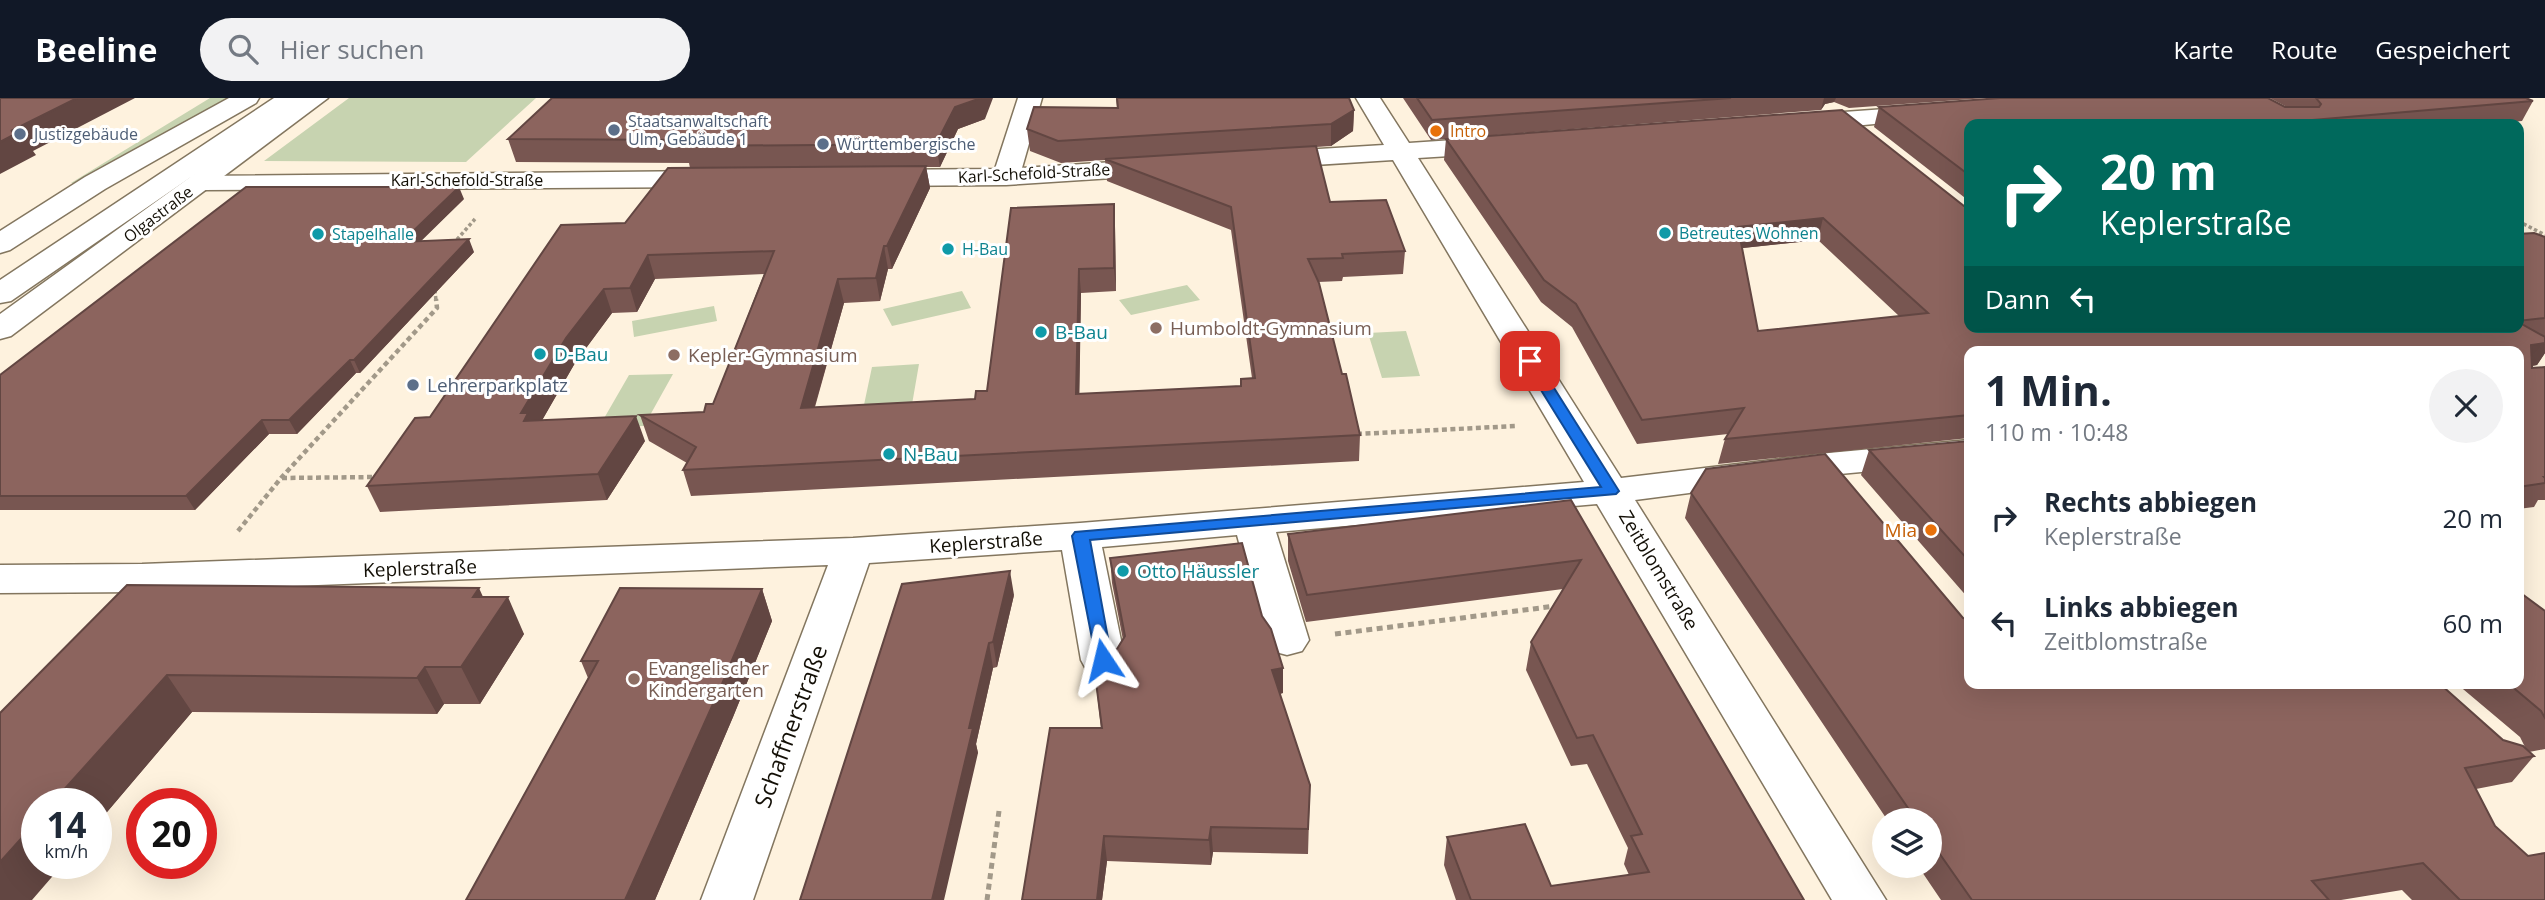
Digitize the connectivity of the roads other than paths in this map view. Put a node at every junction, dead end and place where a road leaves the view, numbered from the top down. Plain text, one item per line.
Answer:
1 (247, 98) edge
2 (274, 98) edge
3 (290, 98) edge
4 (316, 98) edge
5 (1030, 98) edge
6 (1368, 98) edge
7 (1816, 98) edge
8 (1952, 111) edge
9 (1844, 120) junction
10 (1776, 125) edge
11 (1518, 144) edge
12 (1875, 145) edge
13 (1402, 152) junction
14 (1248, 162) edge
15 (1180, 166) edge
16 (1006, 177) junction
17 (736, 178) edge
18 (846, 178) edge
19 (201, 182) junction
20 (0, 244) edge
21 (0, 274) edge
22 (0, 294) edge
23 (0, 329) edge
24 (1964, 451) edge
25 (1829, 464) junction
26 (1611, 491) junction
27 (1854, 495) edge
28 (1253, 522) junction
29 (1080, 536) junction
30 (853, 551) junction
31 (142, 578) junction
32 (4, 583) edge
33 (104, 616) edge
34 (1287, 640) road end
35 (1103, 660) edge
36 (727, 900) edge
37 (1860, 900) edge

1 - 20 street
2 - 21 street
3 - 22 street
4 - 19 street, Olgastraße
5 - 16 street
6 - 13 street, Zeitblomstraße
7 - 9 street
8 - 9 street
9 - 10 street
9 - 12 street
11 - 13 street
13 - 14 street
13 - 26 street, Zeitblomstraße
15 - 16 street, Karl-Schefold-Straße
16 - 18 street, Karl-Schefold-Straße
17 - 19 street, Karl-Schefold-Straße
19 - 23 street, Olgastraße
24 - 25 street, Keplerstraße
25 - 26 street, Keplerstraße
25 - 27 street
26 - 28 street, Keplerstraße
26 - 37 street, Zeitblomstraße
28 - 29 street, Keplerstraße
28 - 34 street
29 - 30 street, Keplerstraße
29 - 35 street
30 - 31 street, Keplerstraße
30 - 36 street, Schaffnerstraße
31 - 32 street, Keplerstraße
31 - 33 street

